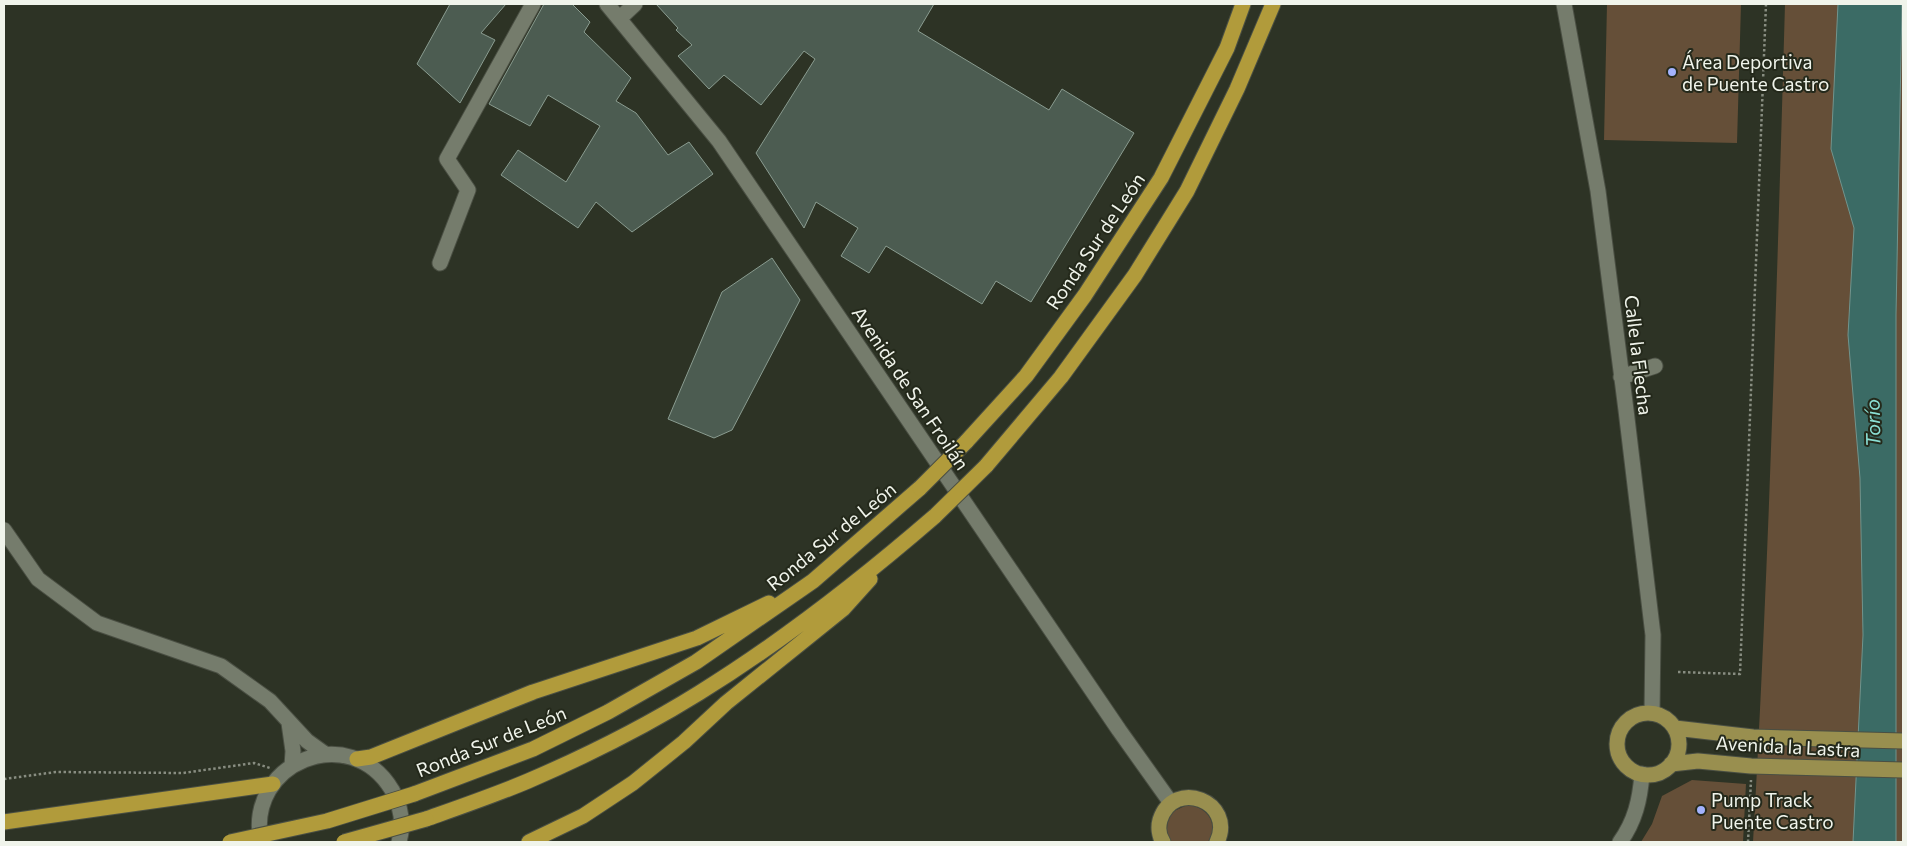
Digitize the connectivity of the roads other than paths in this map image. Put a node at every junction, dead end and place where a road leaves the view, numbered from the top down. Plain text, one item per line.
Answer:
1 (532, 4) edge
2 (607, 4) edge
3 (635, 4) edge
4 (1243, 4) edge
5 (1273, 4) edge
6 (1564, 4) edge
7 (620, 18) junction
8 (440, 262) dead end
9 (1655, 366) dead end
10 (1621, 377) junction
11 (4, 530) edge
12 (897, 549) junction
13 (813, 581) junction
14 (1652, 713) junction
15 (289, 723) junction
16 (1675, 728) junction
17 (1903, 741) edge
18 (325, 754) junction
19 (357, 759) junction
20 (1671, 764) junction
21 (288, 769) junction
22 (1903, 770) edge
23 (1642, 774) junction
24 (273, 784) junction
25 (1171, 803) junction
26 (4, 822) edge
27 (1160, 841) edge
28 (230, 842) edge
29 (261, 842) edge
30 (344, 842) edge
31 (399, 842) edge
32 (529, 842) edge
33 (1217, 842) edge
34 (1620, 842) edge

1 - 8 street
2 - 7 street, Avenida de San Froilán
3 - 7 street
4 - 13 highway, Ronda Sur de León, bridge
5 - 12 highway, bridge
6 - 10 street, Calle la Flecha
7 - 25 street, Avenida de San Froilán
9 - 10 street
10 - 14 street, Calle la Flecha
11 - 15 street
12 - 30 highway, bridge
12 - 32 highway
13 - 19 highway
13 - 28 highway, Ronda Sur de León, bridge
14 - 16 main road
14 - 23 main road
15 - 18 street
15 - 21 street
16 - 17 main road, Avenida la Lastra
16 - 20 main road
18 - 19 street
18 - 21 street
19 - 31 street
20 - 22 main road, Avenida la Lastra
20 - 23 main road
21 - 24 street
23 - 34 street
24 - 26 highway
24 - 29 street
25 - 27 main road
25 - 33 main road

